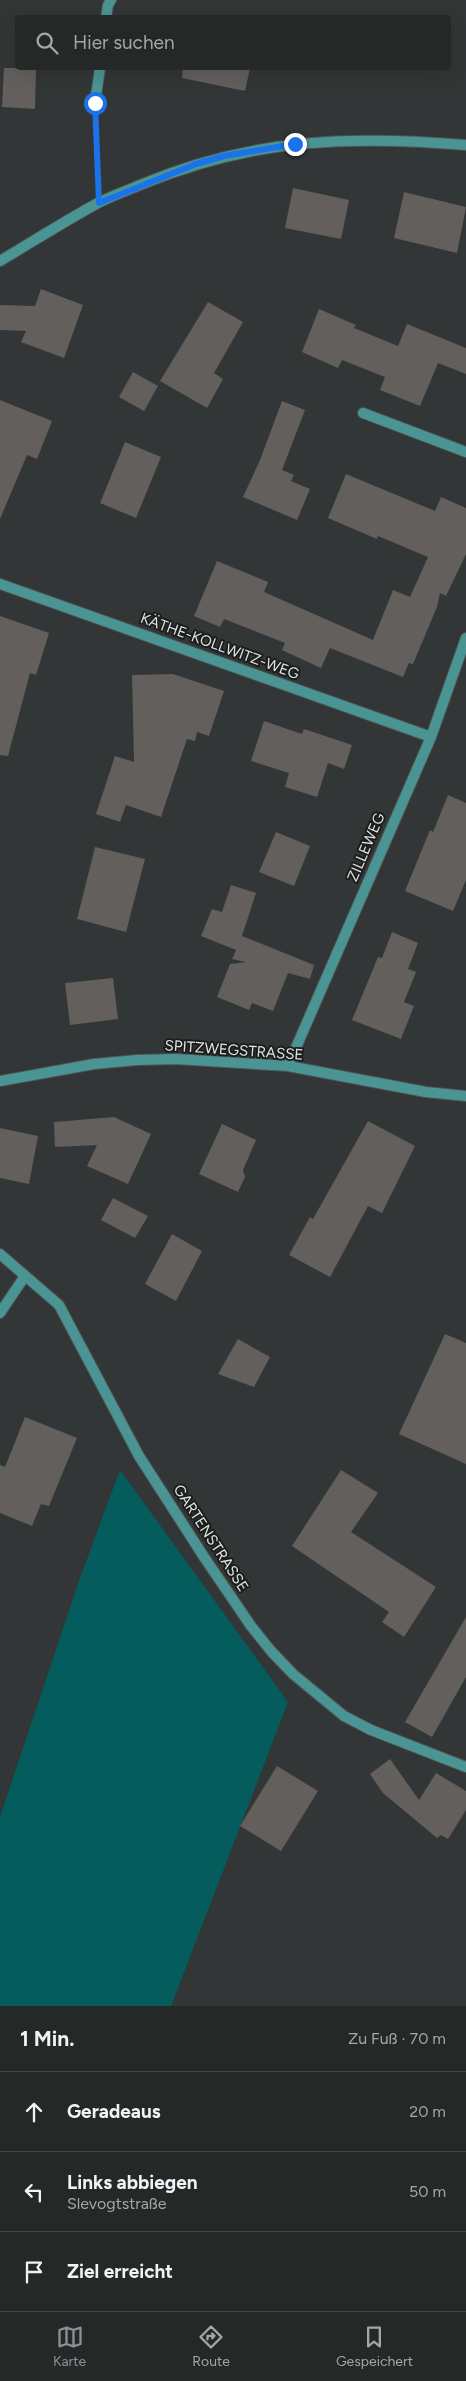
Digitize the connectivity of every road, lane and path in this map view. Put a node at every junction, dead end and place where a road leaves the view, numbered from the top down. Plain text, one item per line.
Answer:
1 (111, 0) edge
2 (106, 15) edge
3 (100, 70) edge
4 (95, 103) joint
5 (466, 145) edge
6 (99, 203) junction
7 (0, 261) edge
8 (363, 413) dead end
9 (466, 452) edge
10 (0, 584) edge
11 (466, 638) edge
12 (431, 737) junction
13 (288, 1066) junction
14 (0, 1081) edge
15 (466, 1096) edge
16 (0, 1254) edge
17 (26, 1276) junction
18 (0, 1313) edge
19 (466, 1767) edge

1 - 2 street
3 - 4 street
4 - 6 path
5 - 6 street
6 - 7 street
8 - 9 street
10 - 12 street, KÄTHE-KOLLWITZ-WEG
11 - 12 street, ZILLEWEG
12 - 13 street, ZILLEWEG
13 - 14 street, SPITZWEGSTRASSE
13 - 15 street, SPITZWEGSTRASSE
16 - 17 street, GARTENSTRASSE
17 - 18 street
17 - 19 street, GARTENSTRASSE

